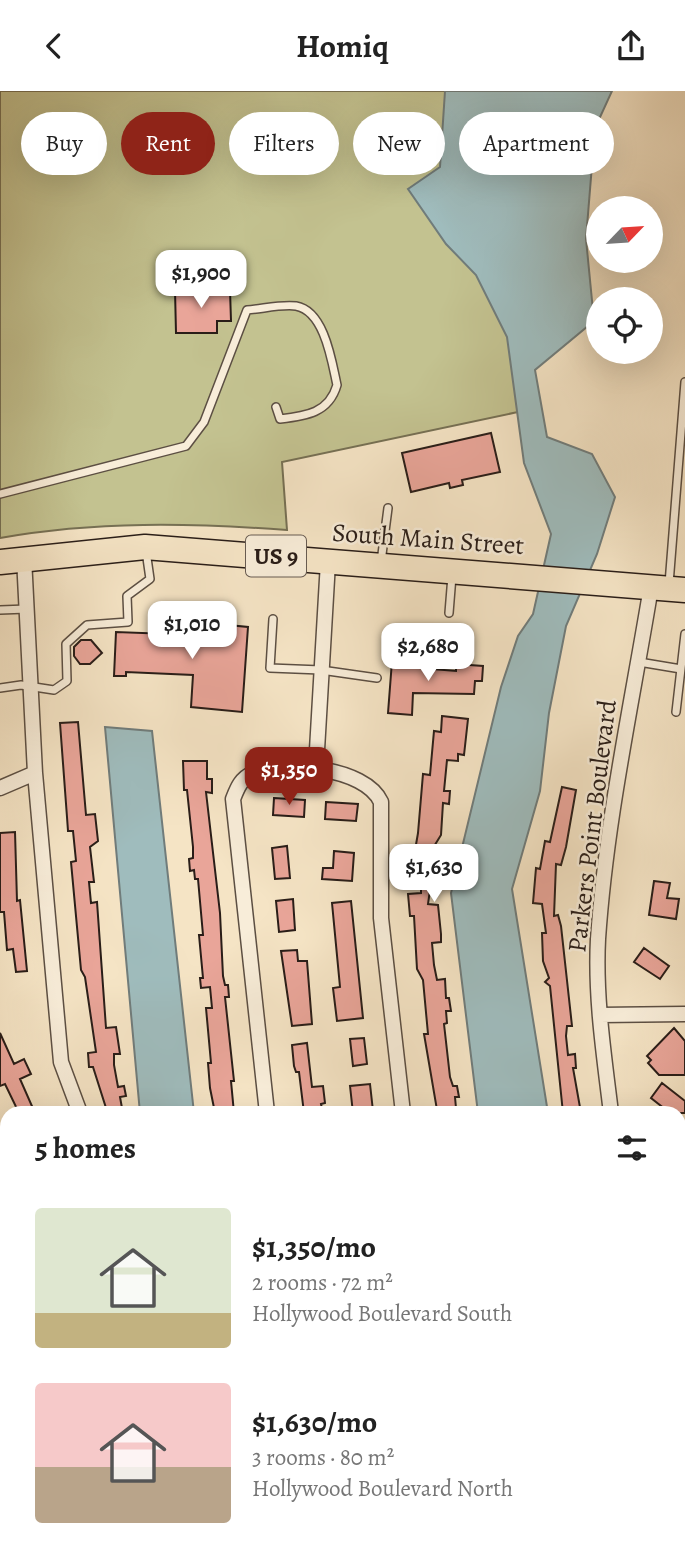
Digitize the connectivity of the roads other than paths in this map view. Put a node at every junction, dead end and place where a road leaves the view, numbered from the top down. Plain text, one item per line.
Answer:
1 (685, 382) edge
2 (276, 407) dead end
3 (0, 494) edge
4 (388, 508) dead end
5 (145, 547) junction
6 (7, 561) edge
7 (328, 562) junction
8 (380, 566) junction
9 (452, 572) junction
10 (668, 588) edge
11 (27, 609) junction
12 (0, 610) edge
13 (449, 613) dead end
14 (273, 619) dead end
15 (685, 634) edge
16 (639, 662) junction
17 (681, 669) junction
18 (321, 670) junction
19 (377, 678) dead end
20 (32, 687) junction
21 (0, 688) edge
22 (676, 712) dead end
23 (316, 767) junction
24 (35, 773) junction
25 (0, 788) edge
26 (685, 1014) edge
27 (600, 1015) junction
28 (77, 1106) edge
29 (266, 1106) edge
30 (402, 1106) edge
31 (610, 1106) edge

1 - 10 lane
2 - 3 lane
4 - 8 lane
5 - 6 highway, South Main Street / US 9
5 - 7 highway, South Main Street / US 9
5 - 20 lane
6 - 11 street
7 - 8 highway, South Main Street / US 9
7 - 18 street
8 - 9 highway, South Main Street / US 9
9 - 10 highway, South Main Street / US 9
9 - 13 lane
10 - 16 street, Parkers Point Boulevard
11 - 12 lane
11 - 20 street
14 - 18 lane
15 - 17 lane
16 - 17 lane
16 - 27 street, Parkers Point Boulevard
17 - 22 lane
18 - 19 lane
18 - 23 street
20 - 21 lane
20 - 24 street
23 - 29 street
23 - 30 street
24 - 25 street
24 - 28 street
26 - 27 street
27 - 31 street, Parkers Point Boulevard

